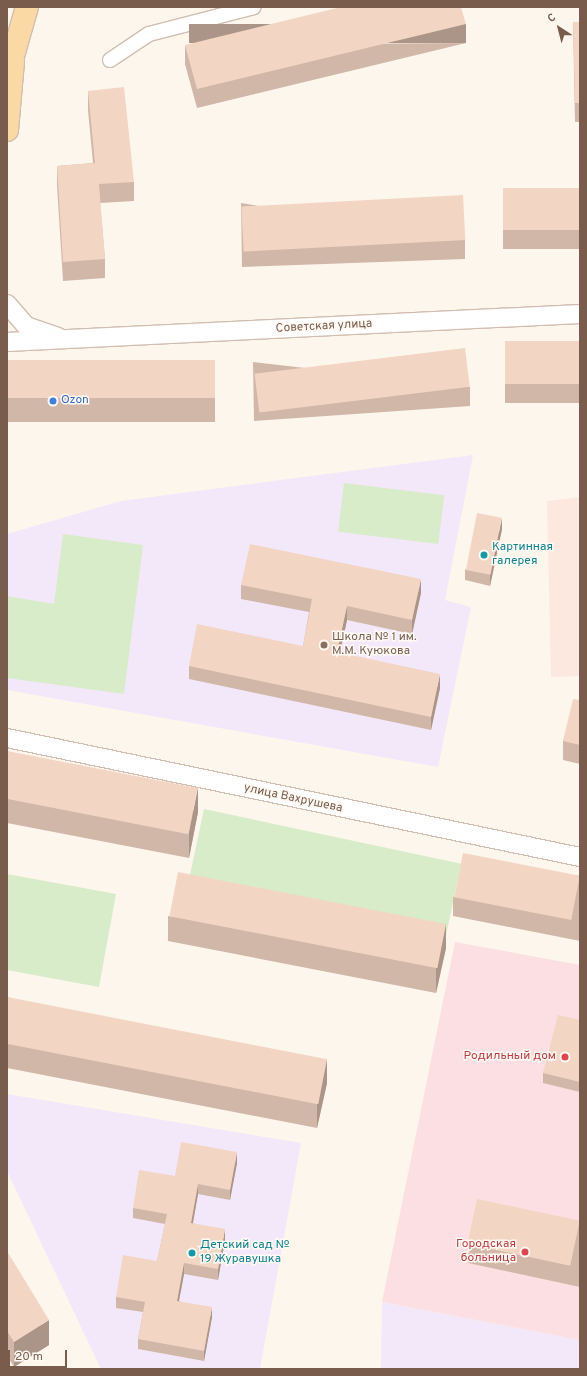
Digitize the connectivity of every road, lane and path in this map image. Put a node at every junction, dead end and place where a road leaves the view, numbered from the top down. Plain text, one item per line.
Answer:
1 (27, 7) edge
2 (254, 7) edge
3 (110, 60) dead end
4 (10, 69) edge
5 (7, 130) edge
6 (7, 304) edge
7 (580, 314) edge
8 (68, 340) junction
9 (7, 342) edge
10 (7, 738) edge
11 (580, 857) edge

1 - 4 main road
2 - 3 street
4 - 5 main road
6 - 8 street
7 - 8 street, Советская улица
8 - 9 street, Советская улица
10 - 11 street, улица Вахрушева

